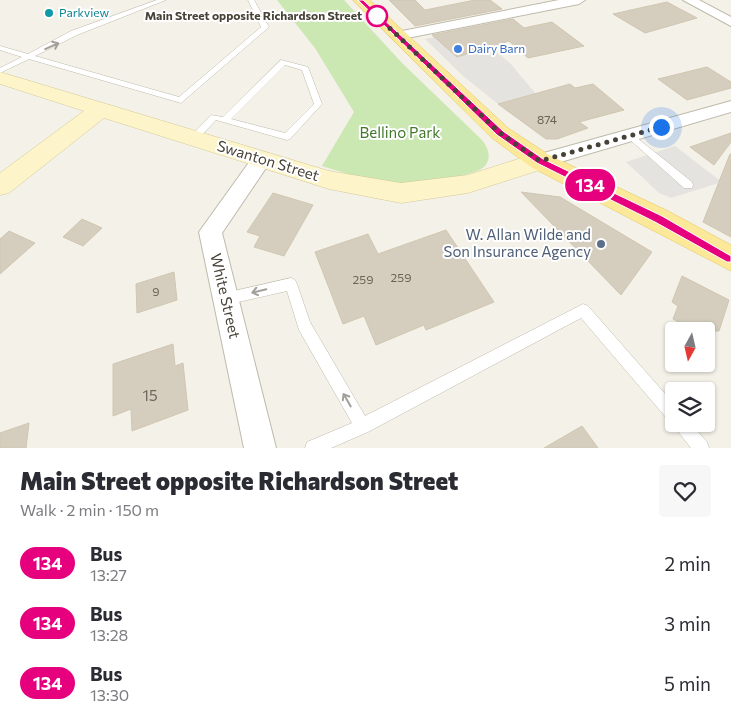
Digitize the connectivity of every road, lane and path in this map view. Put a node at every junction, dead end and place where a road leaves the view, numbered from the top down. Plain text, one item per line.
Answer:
1 (164, 0) edge
2 (251, 0) edge
3 (361, 0) edge
4 (579, 0) edge
5 (689, 0) edge
6 (731, 22) edge
7 (397, 36) junction
8 (0, 48) edge
9 (28, 56) junction
10 (0, 71) edge
11 (0, 78) edge
12 (731, 106) edge
13 (101, 109) junction
14 (225, 120) junction
15 (631, 136) junction
16 (194, 138) junction
17 (262, 159) junction
18 (540, 161) junction
19 (0, 186) edge
20 (688, 186) dead end
21 (731, 259) edge
22 (226, 299) junction
23 (665, 406) edge
24 (362, 426) junction
25 (687, 432) edge
26 (260, 448) edge
27 (313, 448) edge
28 (701, 448) edge

9 -> 1 lane
2 - 9 lane
3 - 7 main road
4 - 7 street
5 - 6 street
7 - 18 main road
8 - 9 lane
9 - 10 lane
11 - 13 street, Swanton Street
12 - 15 street
13 - 16 street, Swanton Street
13 - 19 street
14 - 14 lane
14 - 16 lane
15 - 18 street
15 - 20 lane
16 - 17 street, Swanton Street
17 - 18 street, Swanton Street
17 - 22 street, White Street
18 - 21 main road
24 -> 22 lane
22 - 26 street, White Street
23 - 24 lane
24 - 27 lane
25 - 28 lane

